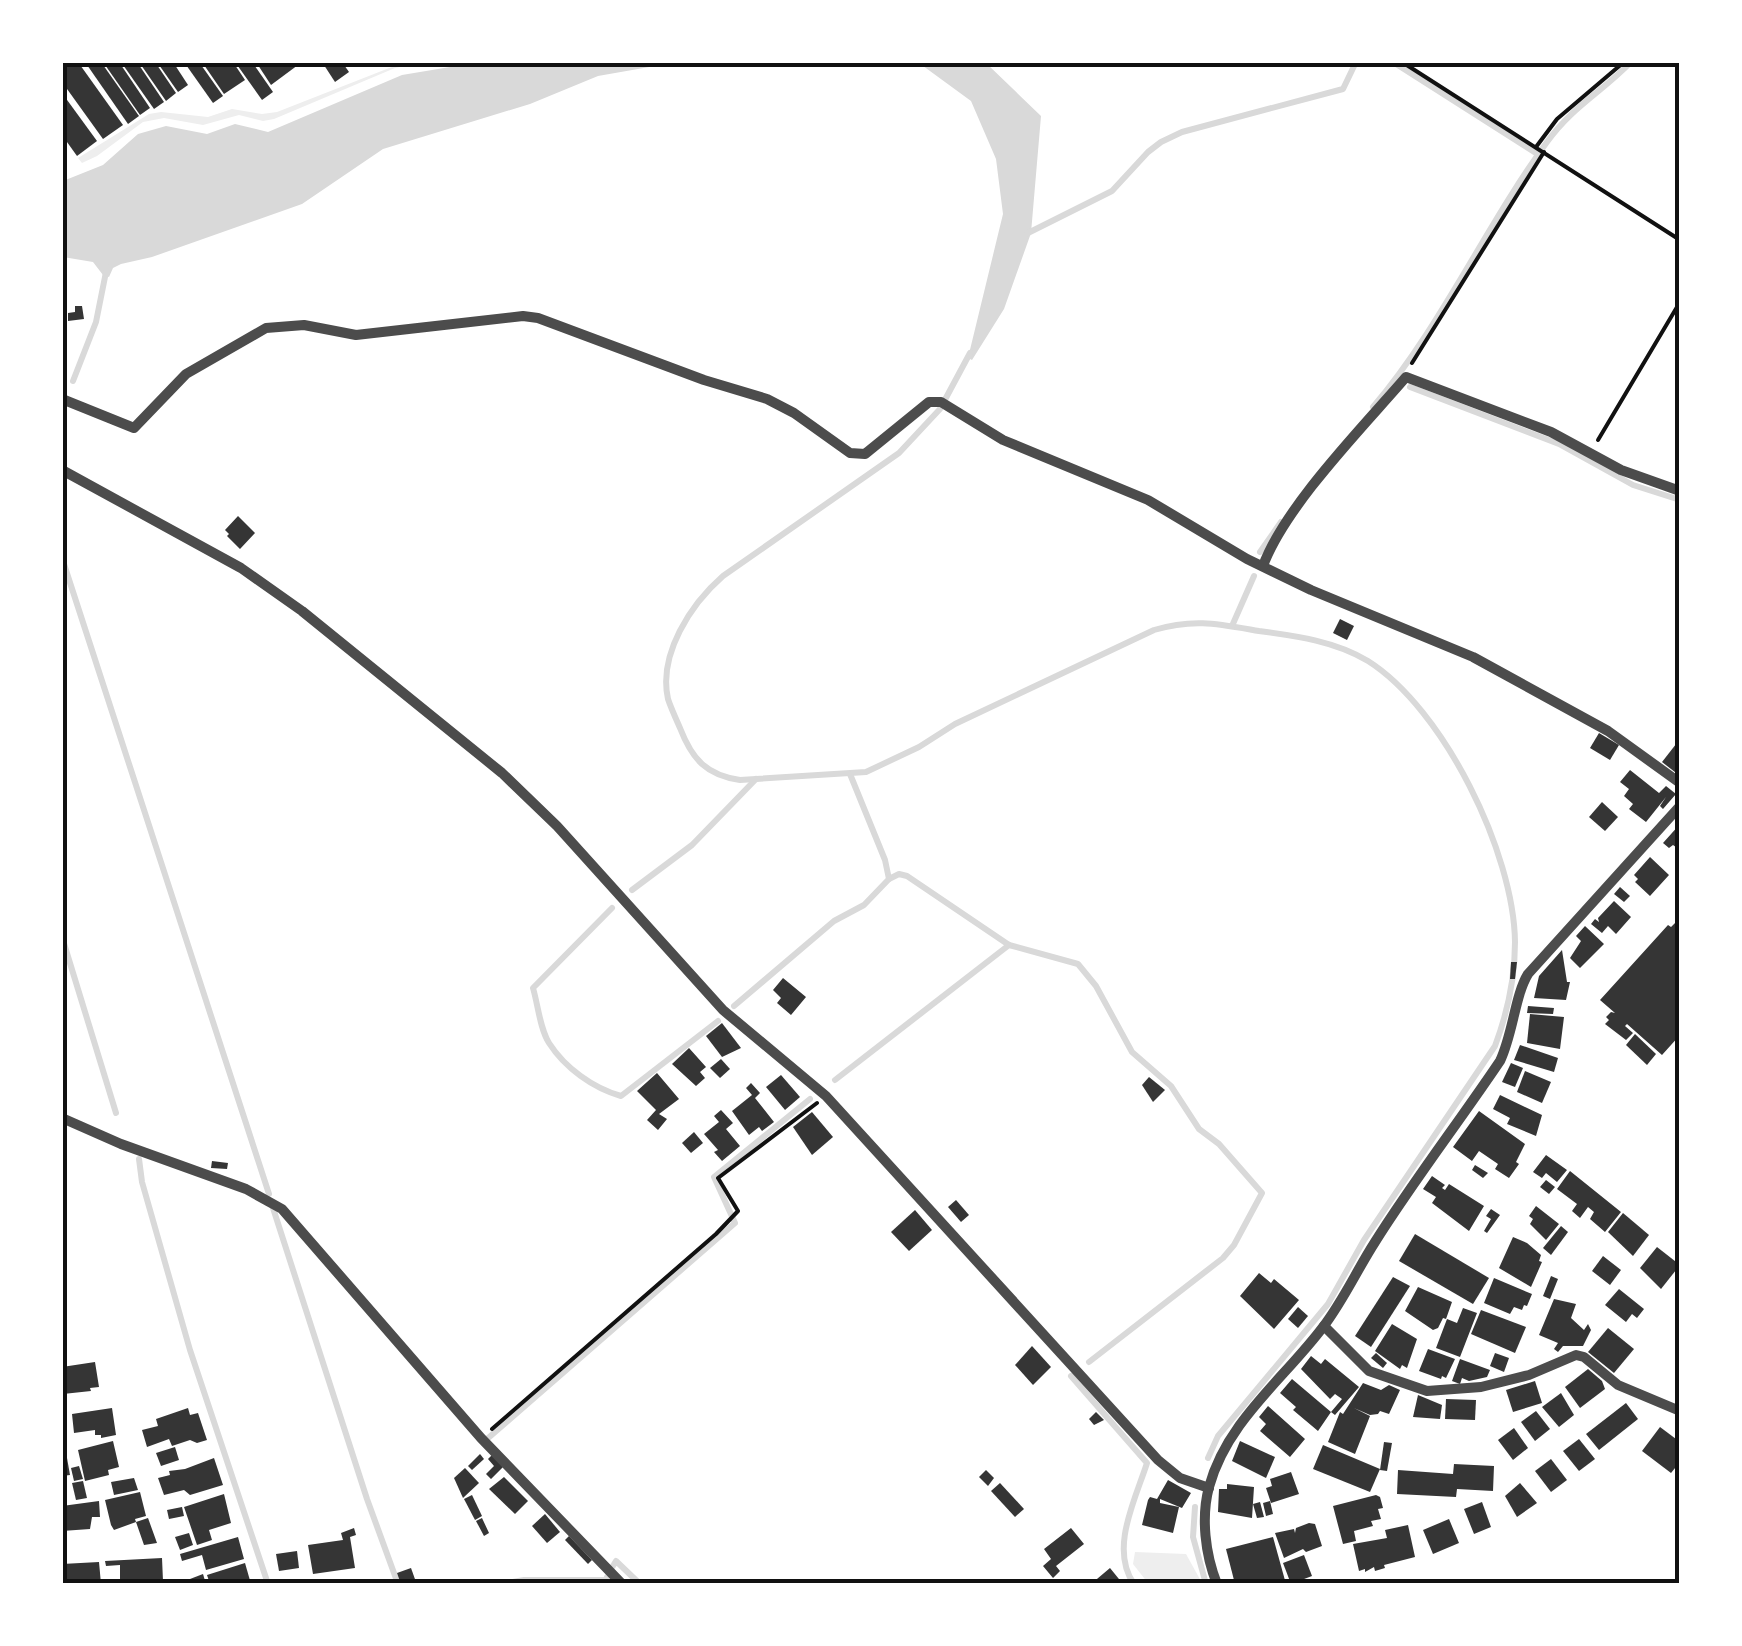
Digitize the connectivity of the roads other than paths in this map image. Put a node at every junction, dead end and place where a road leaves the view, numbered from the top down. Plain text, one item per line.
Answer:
1 (62, 399) edge
2 (62, 470) edge
3 (1680, 491) edge
4 (1263, 566) junction
5 (1680, 783) edge
6 (1680, 806) edge
7 (62, 1118) edge
8 (1324, 1326) junction
9 (1680, 1411) edge
10 (1209, 1488) junction
11 (622, 1584) edge
12 (1217, 1584) edge

1 - 4 street
2 - 10 street
3 - 4 street
4 - 5 street
6 - 8 street
7 - 11 street
8 - 9 street
8 - 10 street
10 - 12 street

